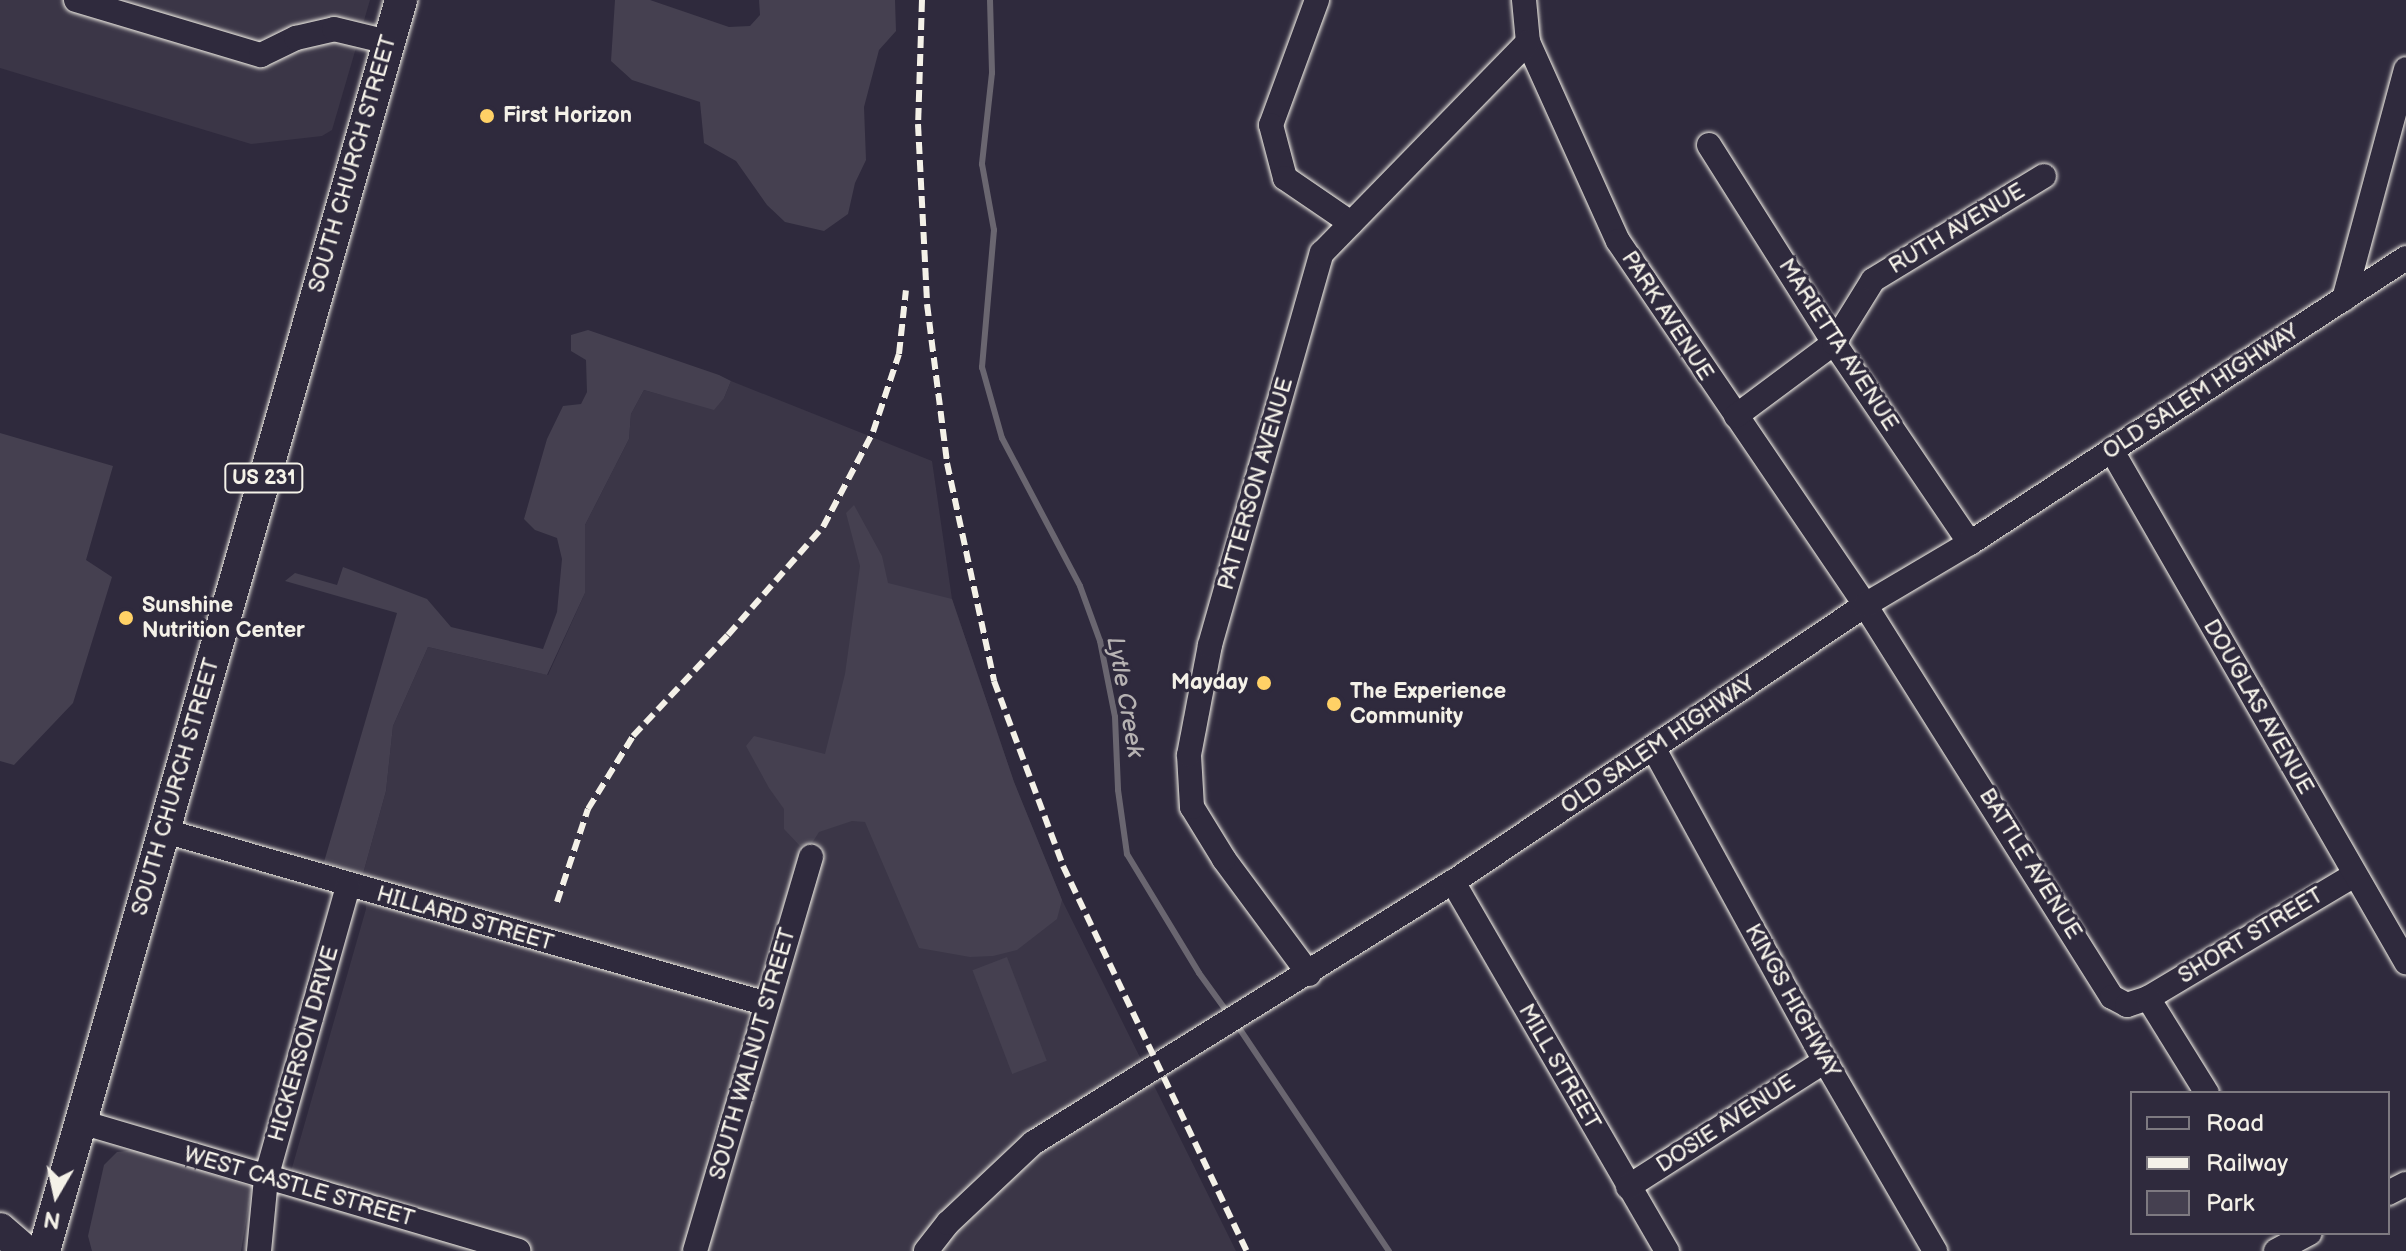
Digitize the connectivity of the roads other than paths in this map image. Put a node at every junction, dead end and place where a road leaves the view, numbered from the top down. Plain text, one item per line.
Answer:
1 (76, 0) edge
2 (401, 0) edge
3 (1317, 0) edge
4 (1524, 0) edge
5 (388, 42) junction
6 (1528, 42) junction
7 (2406, 69) edge
8 (1709, 145) dead end
9 (2044, 176) dead end
10 (1351, 223) junction
11 (2406, 258) edge
12 (2344, 299) junction
13 (1834, 343) junction
14 (1736, 416) junction
15 (2112, 451) junction
16 (1970, 543) junction
17 (1865, 605) junction
18 (1654, 749) junction
19 (165, 831) junction
20 (811, 857) dead end
21 (2354, 875) junction
22 (1453, 882) junction
23 (348, 886) junction
24 (2406, 962) edge
25 (1309, 974) junction
26 (2148, 998) junction
27 (767, 1004) junction
28 (1825, 1061) junction
29 (2206, 1091) edge
30 (81, 1122) junction
31 (266, 1178) junction
32 (1628, 1187) junction
33 (0, 1229) edge
34 (2301, 1239) edge
35 (25, 1251) edge
36 (44, 1251) edge
37 (259, 1251) edge
38 (518, 1251) edge
39 (695, 1251) edge
40 (926, 1251) edge
41 (1667, 1251) edge
42 (1935, 1251) edge
43 (2276, 1251) edge

1 - 5 street
2 - 5 main road, SOUTH CHURCH STREET / US 231
3 - 10 street
4 - 6 street, PARK AVENUE
5 - 19 main road, SOUTH CHURCH STREET / US 231
6 - 10 street, PATTERSON AVENUE
6 - 14 street, PARK AVENUE
7 - 12 street
8 - 13 street, MARIETTA AVENUE
9 - 13 street, RUTH AVENUE
10 - 25 street, PATTERSON AVENUE
11 - 12 street, OLD SALEM HIGHWAY
12 - 15 street, OLD SALEM HIGHWAY
13 - 14 street, RUTH AVENUE
13 - 16 street, MARIETTA AVENUE
14 - 17 street, PARK AVENUE
15 - 16 street, OLD SALEM HIGHWAY
15 - 21 street, DOUGLAS AVENUE
16 - 17 street, OLD SALEM HIGHWAY
17 - 18 street, OLD SALEM HIGHWAY
17 - 26 street, BATTLE AVENUE
18 - 22 street, OLD SALEM HIGHWAY
18 - 28 street, KINGS HIGHWAY
19 - 23 street, HILLARD STREET
19 - 30 main road, SOUTH CHURCH STREET / US 231
20 - 27 street, SOUTH WALNUT STREET
21 - 24 street, DOUGLAS AVENUE
21 - 26 street, SHORT STREET
22 - 25 street, OLD SALEM HIGHWAY
22 - 32 street, MILL STREET
23 - 27 street, HILLARD STREET
23 - 31 street, HICKERSON DRIVE
25 - 40 street, OLD SALEM HIGHWAY
26 - 29 street
27 - 39 street, SOUTH WALNUT STREET
28 - 32 street, DOSIE AVENUE
28 - 42 street, KINGS HIGHWAY
30 - 31 street, WEST CASTLE STREET
30 - 36 main road, SOUTH CHURCH STREET / US 231
31 - 37 street, HICKERSON DRIVE
31 - 38 street, WEST CASTLE STREET
32 - 41 street, MILL STREET
33 - 35 main road
34 - 43 street

